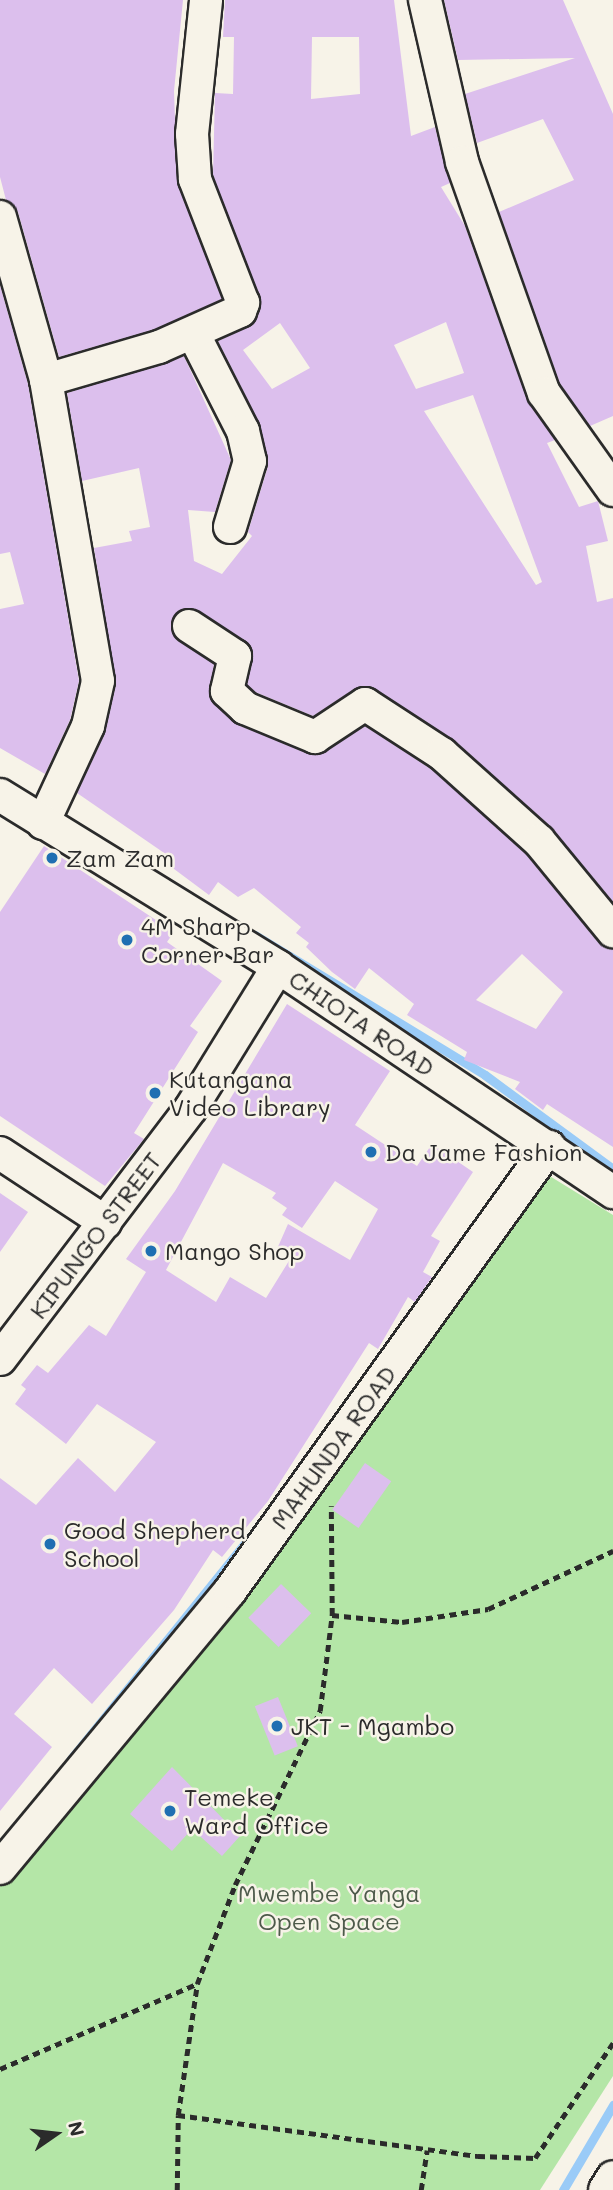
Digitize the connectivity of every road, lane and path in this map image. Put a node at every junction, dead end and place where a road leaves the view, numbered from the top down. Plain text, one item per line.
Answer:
1 (206, 0) edge
2 (425, 0) edge
3 (0, 217) edge
4 (193, 332) junction
5 (46, 380) junction
6 (613, 490) edge
7 (230, 527) dead end
8 (190, 626) dead end
9 (0, 795) edge
10 (43, 823) junction
11 (613, 930) edge
12 (278, 967) junction
13 (549, 1147) junction
14 (0, 1153) edge
15 (613, 1192) edge
16 (105, 1222) junction
17 (0, 1359) edge
18 (331, 1495) dead end
19 (613, 1551) edge
20 (332, 1615) junction
21 (0, 1868) edge
22 (197, 1984) junction
23 (613, 2043) edge
24 (0, 2069) edge
25 (178, 2115) junction
26 (427, 2150) junction
27 (613, 2177) edge
28 (177, 2190) edge
29 (421, 2190) edge
30 (605, 2190) edge

1 - 4 street
2 - 6 street
3 - 5 street
4 - 5 street
4 - 7 street
5 - 10 street
8 - 11 street
9 - 10 street, CHIOTA ROAD
10 - 12 street, CHIOTA ROAD
12 - 13 street, CHIOTA ROAD
12 - 16 street, KIPUNGO STREET
13 - 15 street, CHIOTA ROAD
13 - 21 street, MAHUNDA ROAD
14 - 16 street
16 - 17 street, KIPUNGO STREET
18 - 20 path
19 - 20 path
20 - 22 path
22 - 24 path
22 - 25 path
23 - 26 path
25 - 26 path
25 - 28 path
26 - 29 path
27 - 30 street

